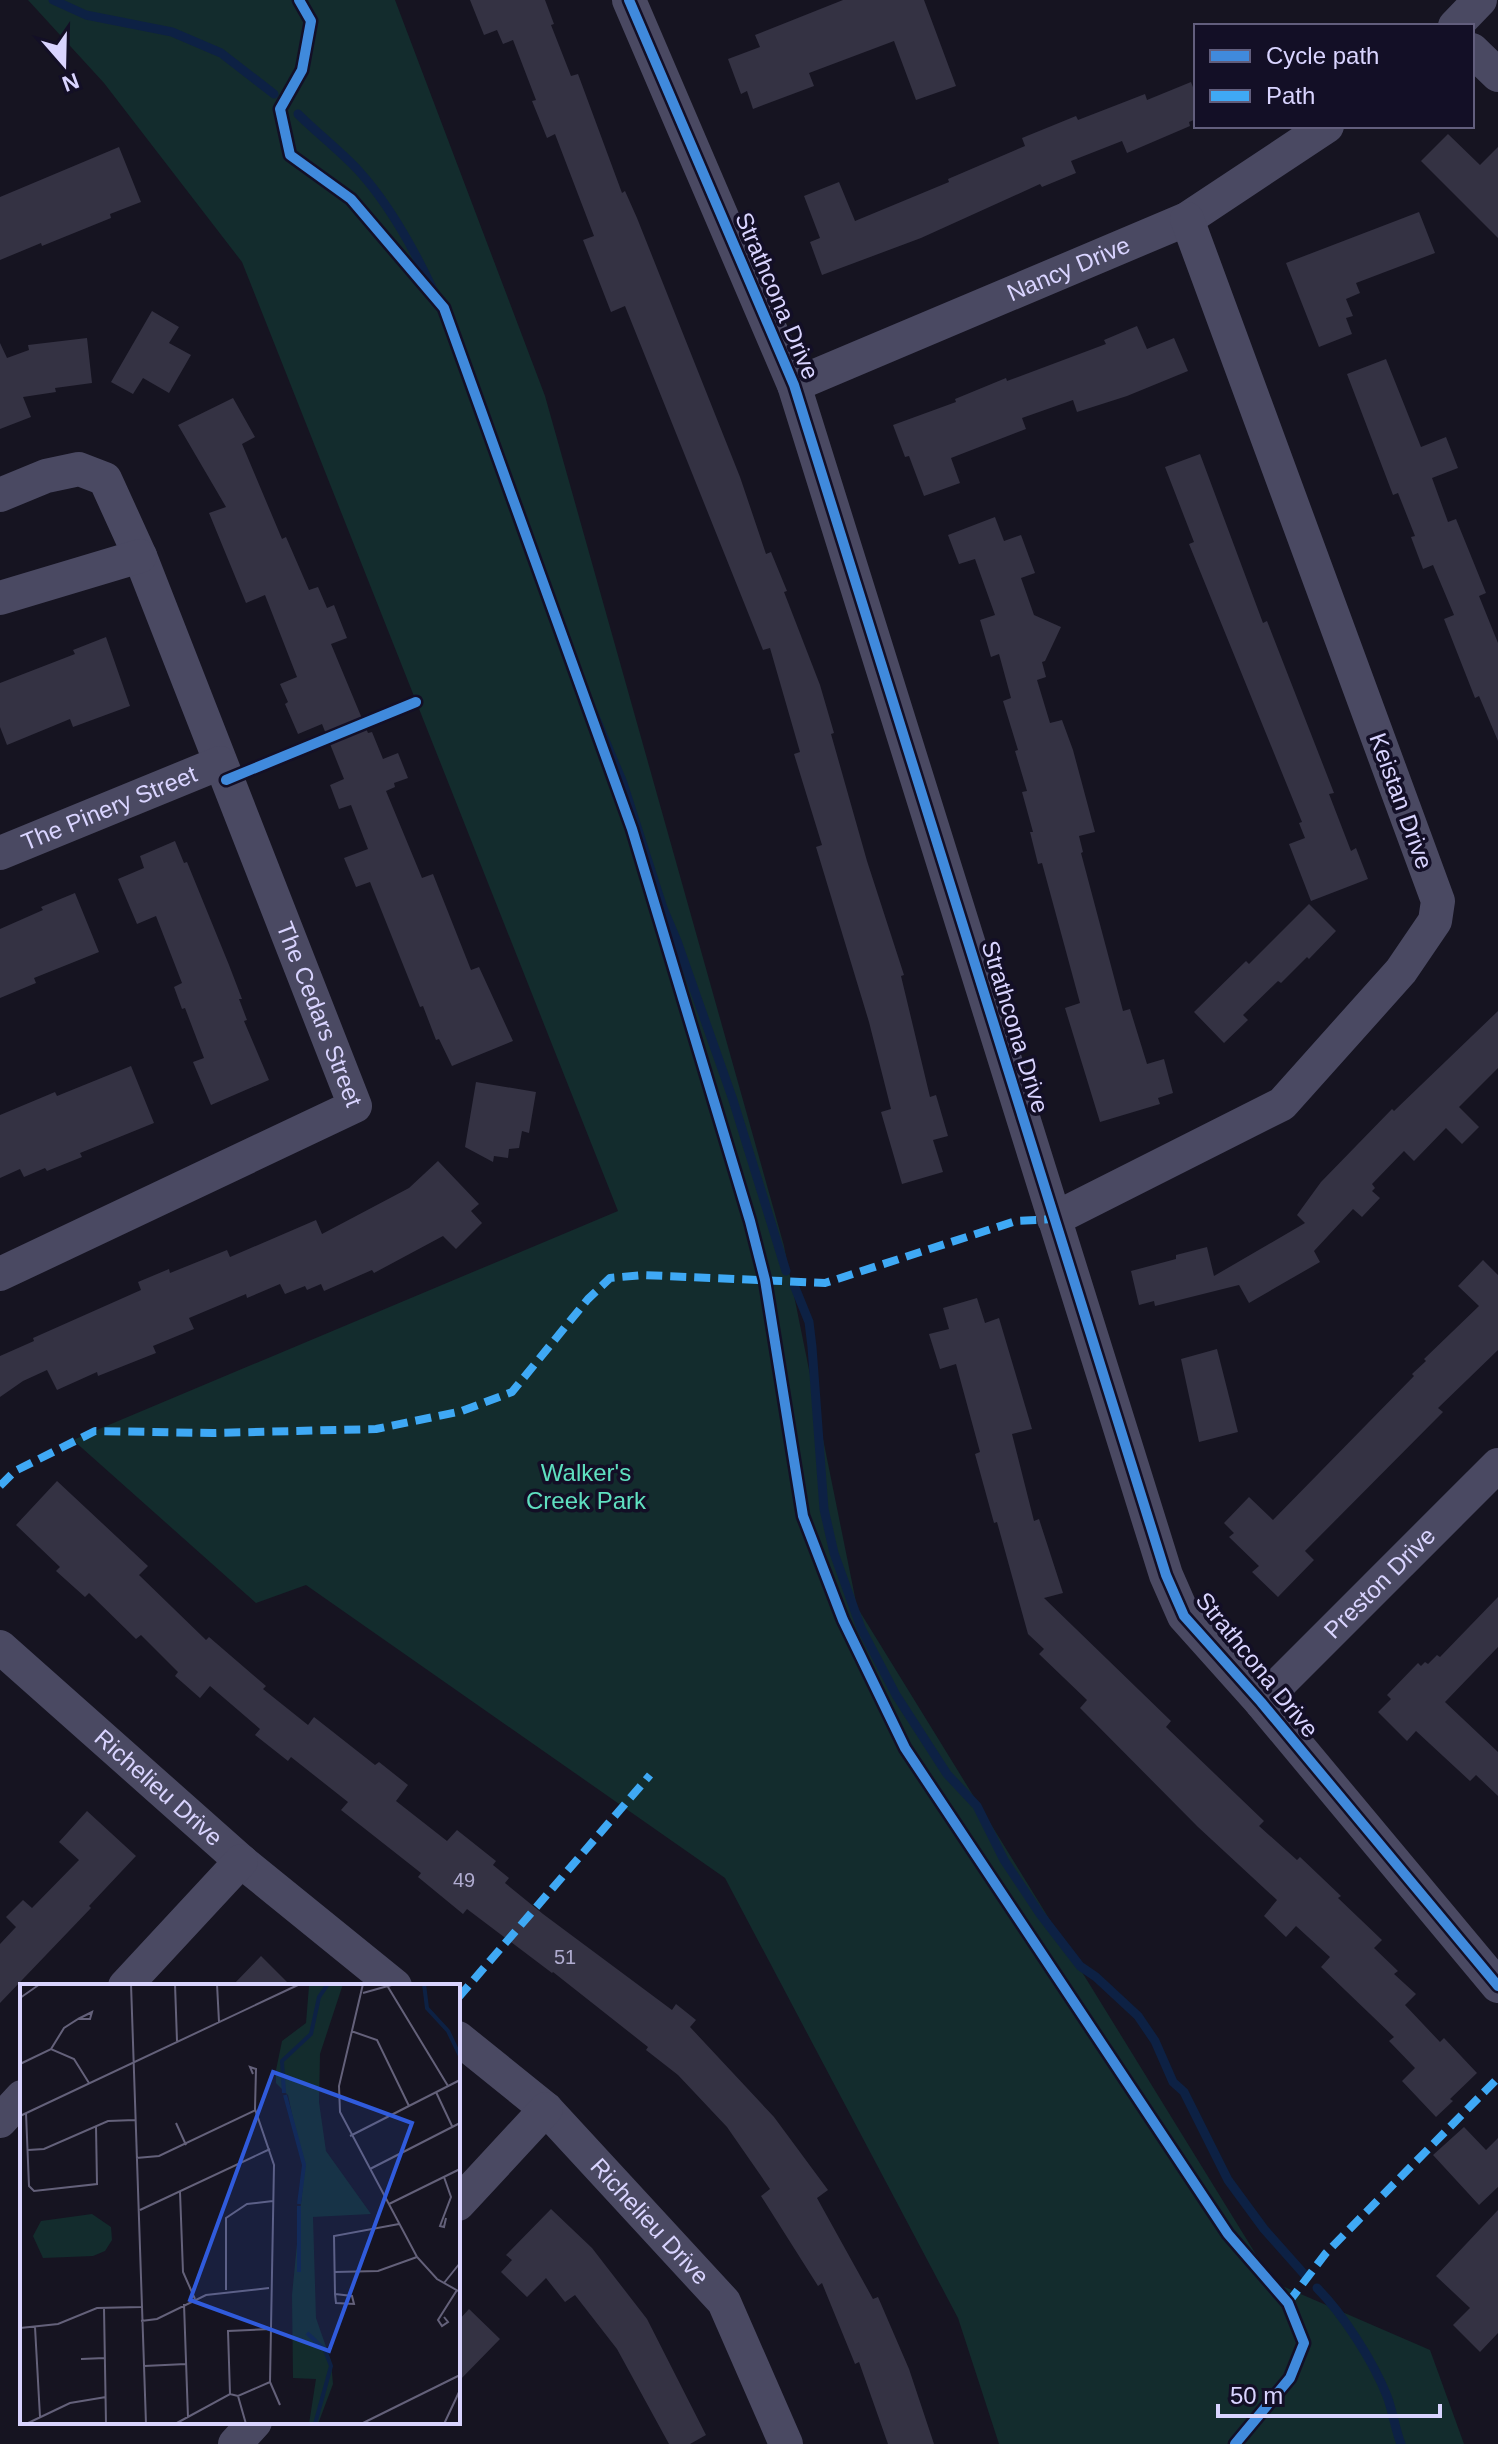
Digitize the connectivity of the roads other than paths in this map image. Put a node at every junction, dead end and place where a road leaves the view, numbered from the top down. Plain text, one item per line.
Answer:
1 (1480, 0) edge
2 (634, 2) edge
3 (1457, 24) edge
4 (1474, 52) edge
5 (1498, 75) edge
6 (1324, 128) edge
7 (1187, 219) junction
8 (794, 385) junction
9 (0, 495) edge
10 (140, 556) junction
11 (0, 598) edge
12 (220, 763) junction
13 (0, 853) edge
14 (1054, 1219) junction
15 (0, 1274) edge
16 (1498, 1465) edge
17 (0, 1647) edge
18 (1261, 1702) junction
19 (241, 1861) junction
20 (127, 1984) edge
21 (393, 1984) edge
22 (1498, 1986) edge
23 (460, 2040) edge
24 (20, 2099) edge
25 (546, 2109) junction
26 (0, 2121) edge
27 (460, 2202) edge
28 (253, 2424) edge
29 (235, 2444) edge
30 (786, 2444) edge

1 - 3 street
2 - 8 street, Strathcona Drive
4 - 5 street
6 - 7 street, Nancy Drive
7 - 8 street, Nancy Drive
7 - 14 street, Keistan Drive
8 - 14 street, Strathcona Drive
9 - 10 street, The Cedars Street
10 - 11 street
10 - 12 street, The Cedars Street
12 - 13 street, The Pinery Street
12 - 15 street, The Cedars Street
14 - 18 street, Strathcona Drive
16 - 18 street, Preston Drive
17 - 19 street, Richelieu Drive
18 - 22 street, Strathcona Drive
19 - 20 street
19 - 21 street, Richelieu Drive
23 - 25 street, Richelieu Drive
24 - 26 street
25 - 27 street
25 - 30 street, Richelieu Drive
28 - 29 street

